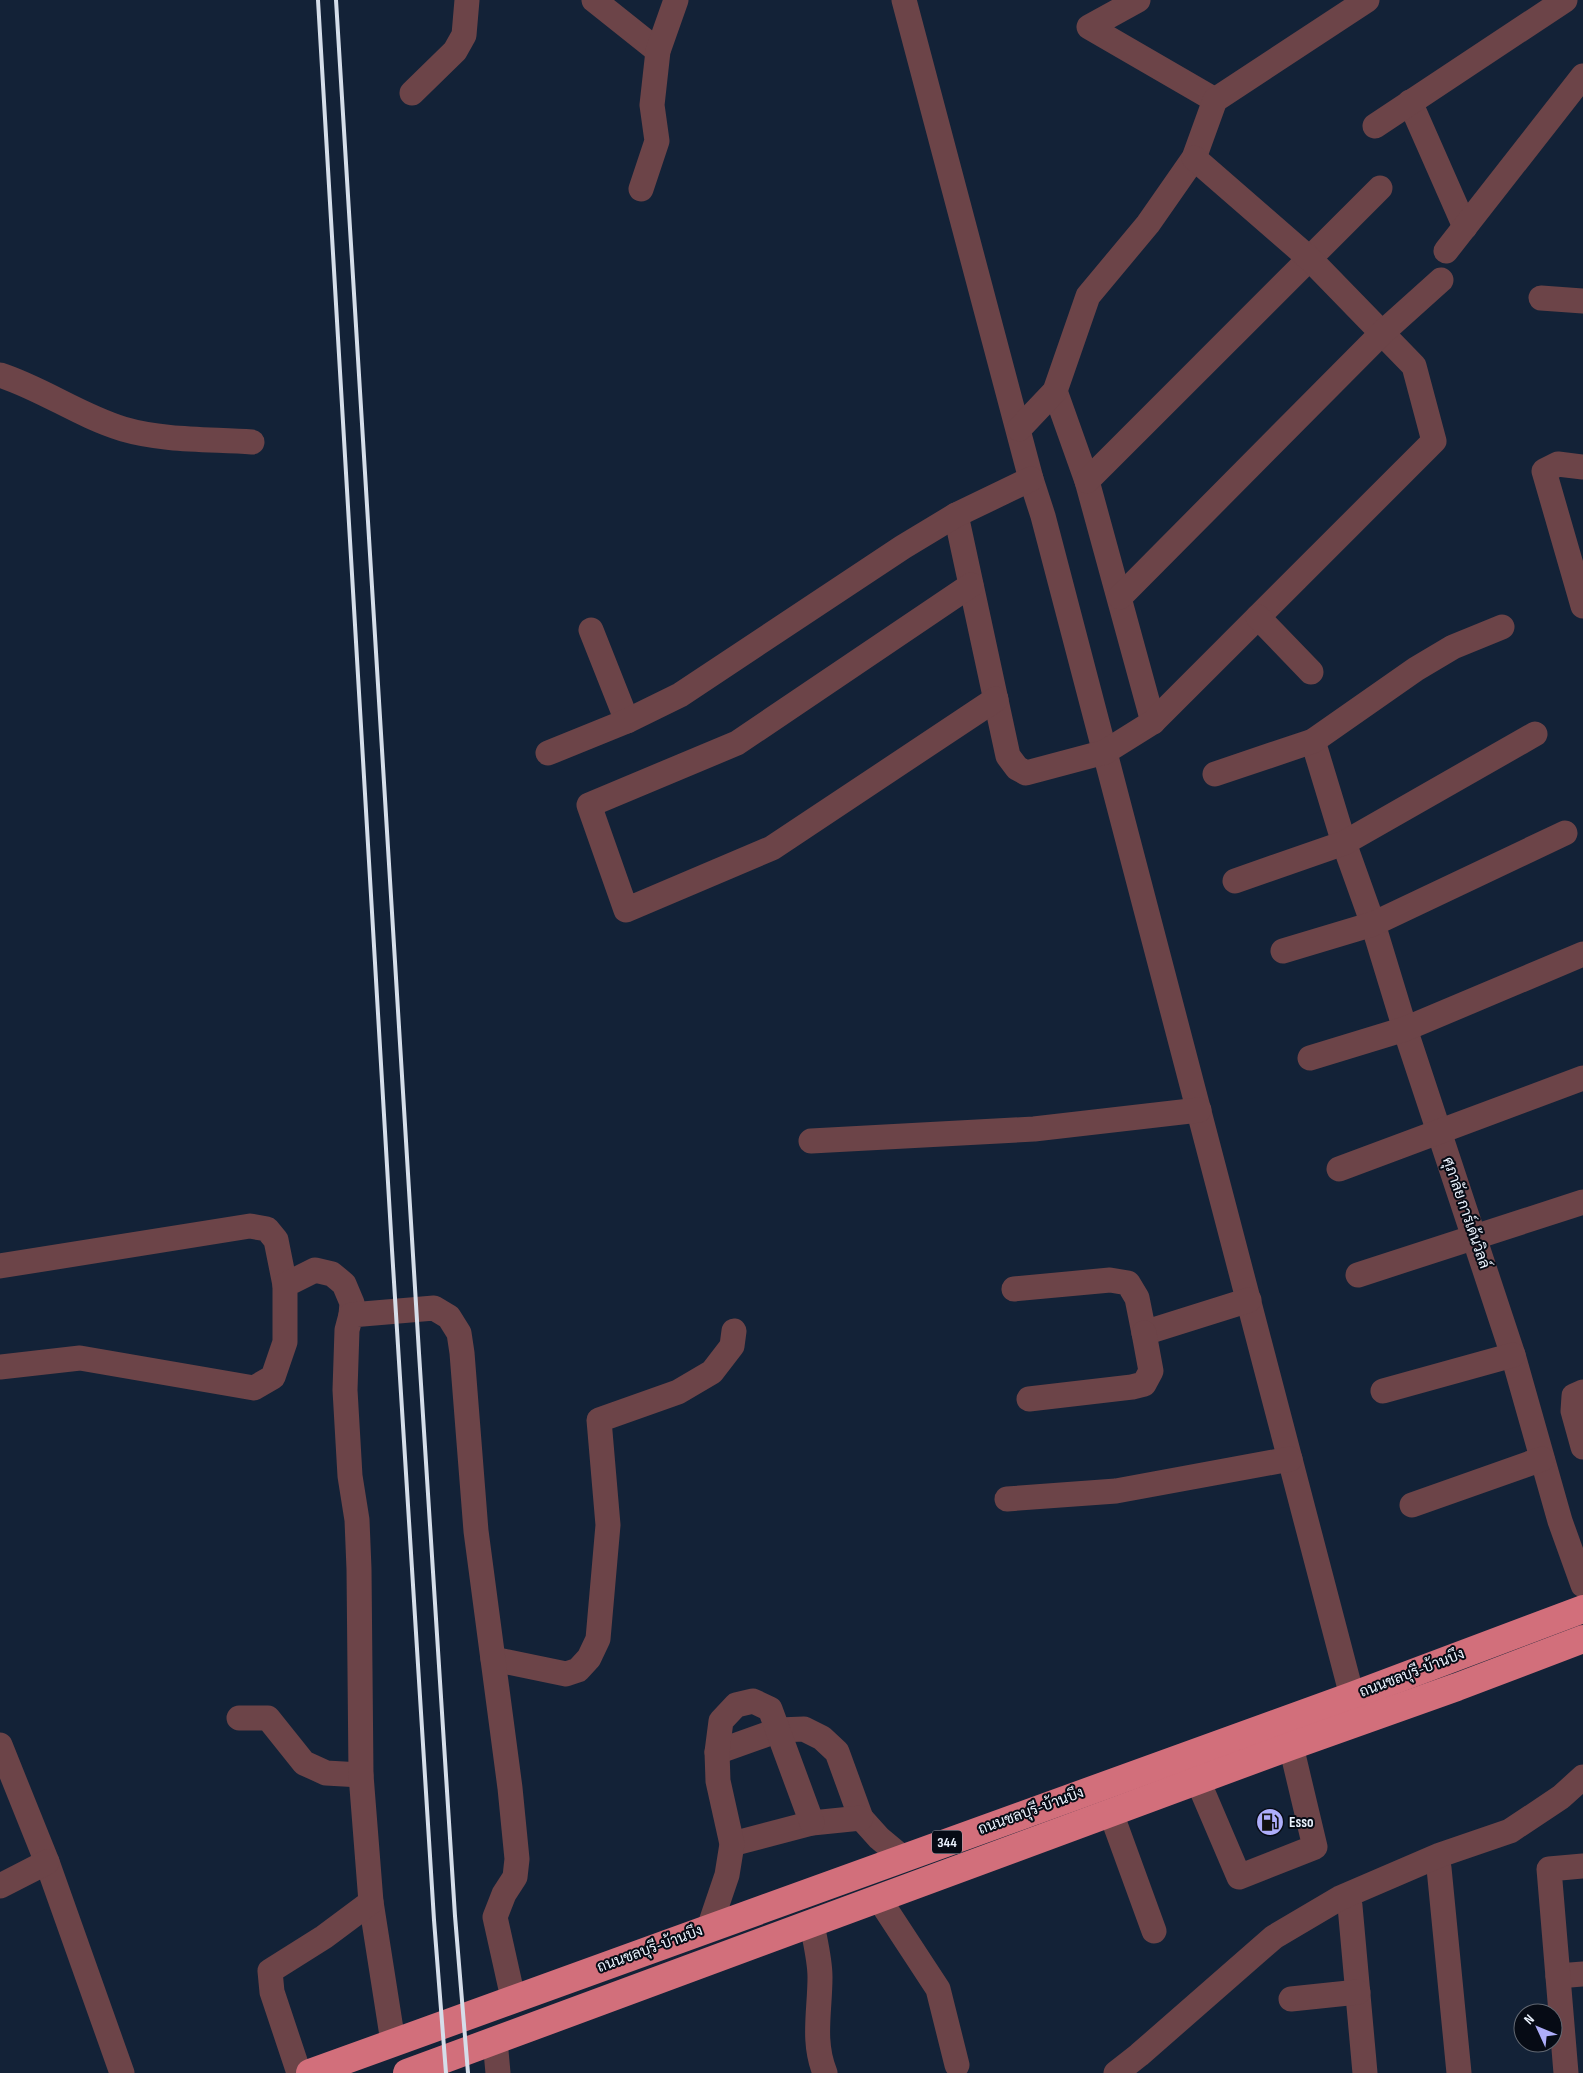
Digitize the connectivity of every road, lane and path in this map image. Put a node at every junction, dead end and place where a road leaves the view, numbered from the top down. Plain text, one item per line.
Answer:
1 (468, 0) edge
2 (594, 0) edge
3 (676, 0) edge
4 (904, 0) edge
5 (1138, 0) edge
6 (1367, 0) edge
7 (1565, 0) edge
8 (658, 51) junction
9 (1583, 76) edge
10 (412, 94) dead end
11 (1215, 100) junction
12 (1410, 102) junction
13 (1375, 126) dead end
14 (1194, 158) junction
15 (1380, 188) dead end
16 (641, 189) dead end
17 (1465, 227) junction
18 (1446, 251) dead end
19 (1310, 259) junction
20 (1441, 280) dead end
21 (1541, 298) dead end
22 (1583, 301) edge
23 (1382, 333) junction
24 (0, 375) edge
25 (1055, 391) junction
26 (1018, 429) junction
27 (252, 442) dead end
28 (1583, 467) edge
29 (1031, 479) junction
30 (1087, 481) junction
31 (956, 515) junction
32 (971, 585) junction
33 (1120, 597) junction
34 (1583, 606) edge
35 (1258, 617) junction
36 (1502, 627) dead end
37 (591, 630) dead end
38 (1311, 672) dead end
39 (996, 699) junction
40 (627, 721) junction
41 (1153, 722) junction
42 (1536, 734) dead end
43 (1313, 741) junction
44 (1105, 752) junction
45 (548, 753) dead end
46 (1215, 774) dead end
47 (1565, 833) dead end
48 (1344, 843) junction
49 (1235, 881) dead end
50 (1373, 924) junction
51 (1283, 951) dead end
52 (1583, 954) edge
53 (1405, 1029) junction
54 (1310, 1058) dead end
55 (1583, 1078) edge
56 (1199, 1110) junction
57 (1438, 1131) junction
58 (811, 1141) dead end
59 (1339, 1169) dead end
60 (1583, 1202) edge
61 (1475, 1238) junction
62 (0, 1266) edge
63 (1358, 1275) dead end
64 (285, 1285) junction
65 (1014, 1289) dead end
66 (1249, 1300) junction
67 (351, 1315) junction
68 (734, 1331) dead end
69 (1144, 1333) junction
70 (1514, 1355) junction
71 (0, 1367) edge
72 (1383, 1391) dead end
73 (1583, 1392) edge
74 (1029, 1399) dead end
75 (1583, 1447) edge
76 (1290, 1459) junction
77 (1542, 1459) junction
78 (1007, 1499) dead end
79 (1412, 1505) dead end
80 (1583, 1586) edge
81 (1583, 1608) edge
82 (1583, 1639) edge
83 (493, 1660) junction
84 (1352, 1696) junction
85 (239, 1718) dead end
86 (779, 1730) junction
87 (0, 1745) edge
88 (1291, 1746) junction
89 (717, 1752) junction
90 (361, 1774) junction
91 (1583, 1778) edge
92 (1198, 1781) junction
93 (1112, 1813) junction
94 (861, 1818) junction
95 (812, 1823) junction
96 (732, 1844) junction
97 (903, 1858) junction
98 (47, 1862) junction
99 (1583, 1866) edge
100 (1439, 1868) dead end
101 (0, 1886) edge
102 (879, 1899) junction
103 (372, 1902) junction
104 (1350, 1906) dead end
105 (812, 1924) junction
106 (709, 1928) junction
107 (1154, 1931) dead end
108 (1583, 1974) edge
109 (1558, 1976) junction
110 (1358, 1992) junction
111 (513, 1998) junction
112 (1291, 1999) dead end
113 (495, 2040) junction
114 (393, 2042) junction
115 (957, 2064) dead end
116 (122, 2073) edge
117 (299, 2073) edge
118 (310, 2073) edge
119 (406, 2073) edge
120 (498, 2073) edge
121 (825, 2073) edge
122 (1116, 2073) edge
123 (1365, 2073) edge
124 (1459, 2073) edge
125 (1559, 2073) edge
126 (1566, 2073) edge

1 - 10 street
2 - 8 street
3 - 8 street
4 - 26 street
5 - 11 street
6 - 11 street
7 - 12 street
8 - 16 street
9 - 17 street
11 - 14 street
12 - 13 street
12 - 17 street
14 - 19 street
14 - 25 street
15 - 19 street
17 - 18 street
19 - 23 street
19 - 30 street
20 - 23 street
21 - 22 street
23 - 33 street
23 - 35 street
24 - 27 street
25 - 26 street
25 - 30 street
26 - 29 street
28 - 34 street
29 - 31 street
29 - 44 street
30 - 33 street
31 - 32 street
31 - 40 street
32 - 39 street
32 - 39 street
33 - 41 street
35 - 38 street
35 - 41 street
36 - 43 street
37 - 40 street
39 - 44 street
40 - 45 street
41 - 44 street
42 - 48 street
43 - 46 street
43 - 48 street, ศุภาลัย การ์เด้นวิลล์
44 - 56 street
47 - 50 street
48 - 49 street
48 - 50 street, ศุภาลัย การ์เด้นวิลล์
50 - 51 street
50 - 53 street, ศุภาลัย การ์เด้นวิลล์
52 - 53 street
53 - 54 street
53 - 57 street, ศุภาลัย การ์เด้นวิลล์
55 - 57 street
56 - 58 street
56 - 66 street
57 - 59 street
57 - 61 street, ศุภาลัย การ์เด้นวิลล์
60 - 61 street
61 - 63 street
61 - 70 street, ศุภาลัย การ์เด้นวิลล์
62 - 64 street
64 - 67 street
64 - 71 street
65 - 69 street
66 - 69 street
66 - 76 street
67 - 83 street
67 - 90 street
68 - 83 street
69 - 74 street
70 - 72 street
70 - 77 street, ศุภาลัย การ์เด้นวิลล์
73 - 75 street
76 - 78 street
76 - 84 street
77 - 79 street
77 - 80 street, ศุภาลัย การ์เด้นวิลล์
81 - 84 highway, ถนนชลบุรี-บ้านบึง / 344
82 - 88 highway, ถนนชลบุรี-บ้านบึง / 344
83 - 111 street
84 - 97 highway, ถนนชลบุรี-บ้านบึง / 344
85 - 90 street
86 - 89 street
86 - 89 street
86 - 94 street
86 - 95 street
87 - 98 street
88 - 92 highway, ถนนชลบุรี-บ้านบึง / 344
88 - 92 street
89 - 96 street
90 - 103 street
91 - 122 street
92 - 93 highway, ถนนชลบุรี-บ้านบึง / 344
93 - 102 highway, ถนนชลบุรี-บ้านบึง / 344
93 - 107 street
94 - 95 street
94 - 97 street
95 - 96 street
96 - 106 street
97 - 106 highway, ถนนชลบุรี-บ้านบึง / 344
98 - 101 street
98 - 116 street
99 - 109 street
100 - 124 street
102 - 105 highway, ถนนชลบุรี-บ้านบึง / 344
102 - 115 street
103 - 114 street
103 - 117 street
104 - 110 street
105 - 113 highway, ถนนชลบุรี-บ้านบึง / 344
105 - 121 street
106 - 111 highway, ถนนชลบุรี-บ้านบึง / 344
108 - 109 street
109 - 126 street
110 - 112 street
110 - 123 street
111 - 114 highway, ถนนชลบุรี-บ้านบึง / 344
113 - 119 highway, ถนนชลบุรี-บ้านบึง / 344
113 - 120 street
114 - 118 highway, ถนนชลบุรี-บ้านบึง / 344
125 - 126 street

